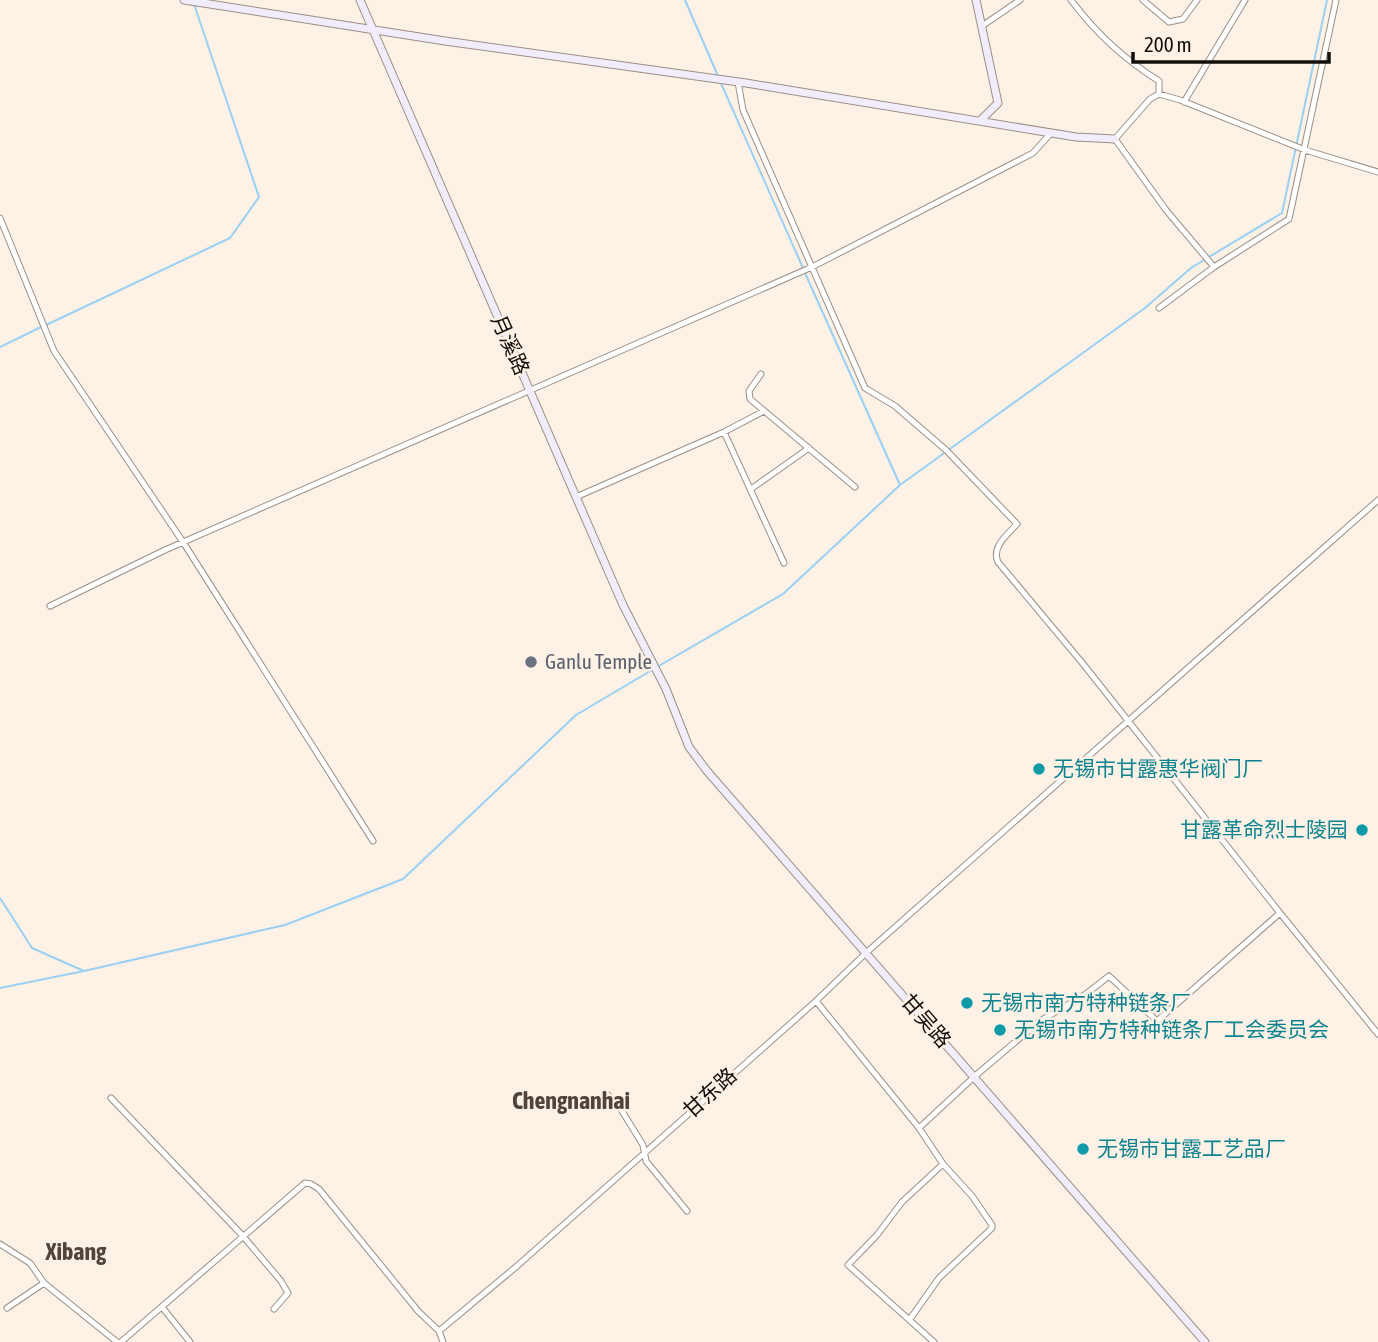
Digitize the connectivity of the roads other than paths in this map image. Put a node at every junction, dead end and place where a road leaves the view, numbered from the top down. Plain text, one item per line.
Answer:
1 (184, 0) edge
2 (359, 0) edge
3 (976, 0) edge
4 (1020, 0) edge
5 (1070, 0) edge
6 (1143, 0) edge
7 (1197, 0) edge
8 (1335, 0) edge
9 (1242, 1) edge
10 (982, 26) junction
11 (373, 30) junction
12 (738, 82) junction
13 (1159, 94) junction
14 (1184, 102) junction
15 (981, 120) junction
16 (1051, 133) junction
17 (1115, 139) junction
18 (1302, 150) junction
19 (1378, 172) edge
20 (0, 218) edge
21 (1212, 265) junction
22 (810, 268) junction
23 (1159, 308) dead end
24 (761, 374) dead end
25 (529, 390) junction
26 (764, 411) junction
27 (724, 432) junction
28 (808, 448) junction
29 (855, 487) dead end
30 (751, 489) junction
31 (576, 497) junction
32 (1378, 500) edge
33 (183, 542) junction
34 (784, 563) dead end
35 (50, 607) dead end
36 (666, 689) joint
37 (1128, 722) junction
38 (373, 841) dead end
39 (1280, 914) junction
40 (866, 952) junction
41 (816, 1001) junction
42 (1378, 1034) edge
43 (975, 1076) junction
44 (608, 1094) dead end
45 (111, 1098) dead end
46 (919, 1128) junction
47 (644, 1152) junction
48 (943, 1164) junction
49 (687, 1212) dead end
50 (242, 1236) junction
51 (0, 1244) edge
52 (44, 1283) junction
53 (162, 1307) junction
54 (7, 1308) dead end
55 (274, 1309) dead end
56 (910, 1318) junction
57 (439, 1331) junction
58 (119, 1342) edge
59 (190, 1342) edge
60 (443, 1342) edge
61 (933, 1342) edge
62 (1205, 1342) edge

1 - 11 street
2 - 11 street, 月溪路
3 - 10 street
4 - 10 street
5 - 13 street
6 - 7 street
8 - 18 street
9 - 14 street
10 - 15 street
11 - 12 street
11 - 25 street, 月溪路
12 - 15 street
12 - 22 street
13 - 14 street
13 - 17 street
14 - 18 street
15 - 16 street
16 - 17 street
16 - 22 street
17 - 21 street
18 - 19 street
18 - 21 street
20 - 33 street
21 - 23 street
22 - 25 street
22 - 37 street
24 - 26 street
25 - 31 street, 月溪路
25 - 33 street
26 - 27 street
26 - 28 street
27 - 30 street
27 - 31 street
28 - 29 street
28 - 30 street
30 - 34 street
31 - 36 street, 月溪路
32 - 37 street, 甘东路
33 - 35 street
33 - 38 street
36 - 40 street, 甘吴路
37 - 39 street
37 - 40 street, 甘东路
39 - 42 street
39 - 43 street
40 - 41 street, 甘东路
40 - 43 street, 甘吴路
41 - 46 street
41 - 47 street, 甘东路
43 - 46 street
43 - 62 street, 甘吴路
44 - 47 street
45 - 50 street
46 - 48 street
47 - 49 street
47 - 57 street, 甘东路
48 - 56 street
48 - 56 street
50 - 53 street
50 - 55 street
50 - 57 street
51 - 52 street
52 - 54 street
52 - 58 street
53 - 58 street
53 - 59 street
56 - 61 street
57 - 60 street

